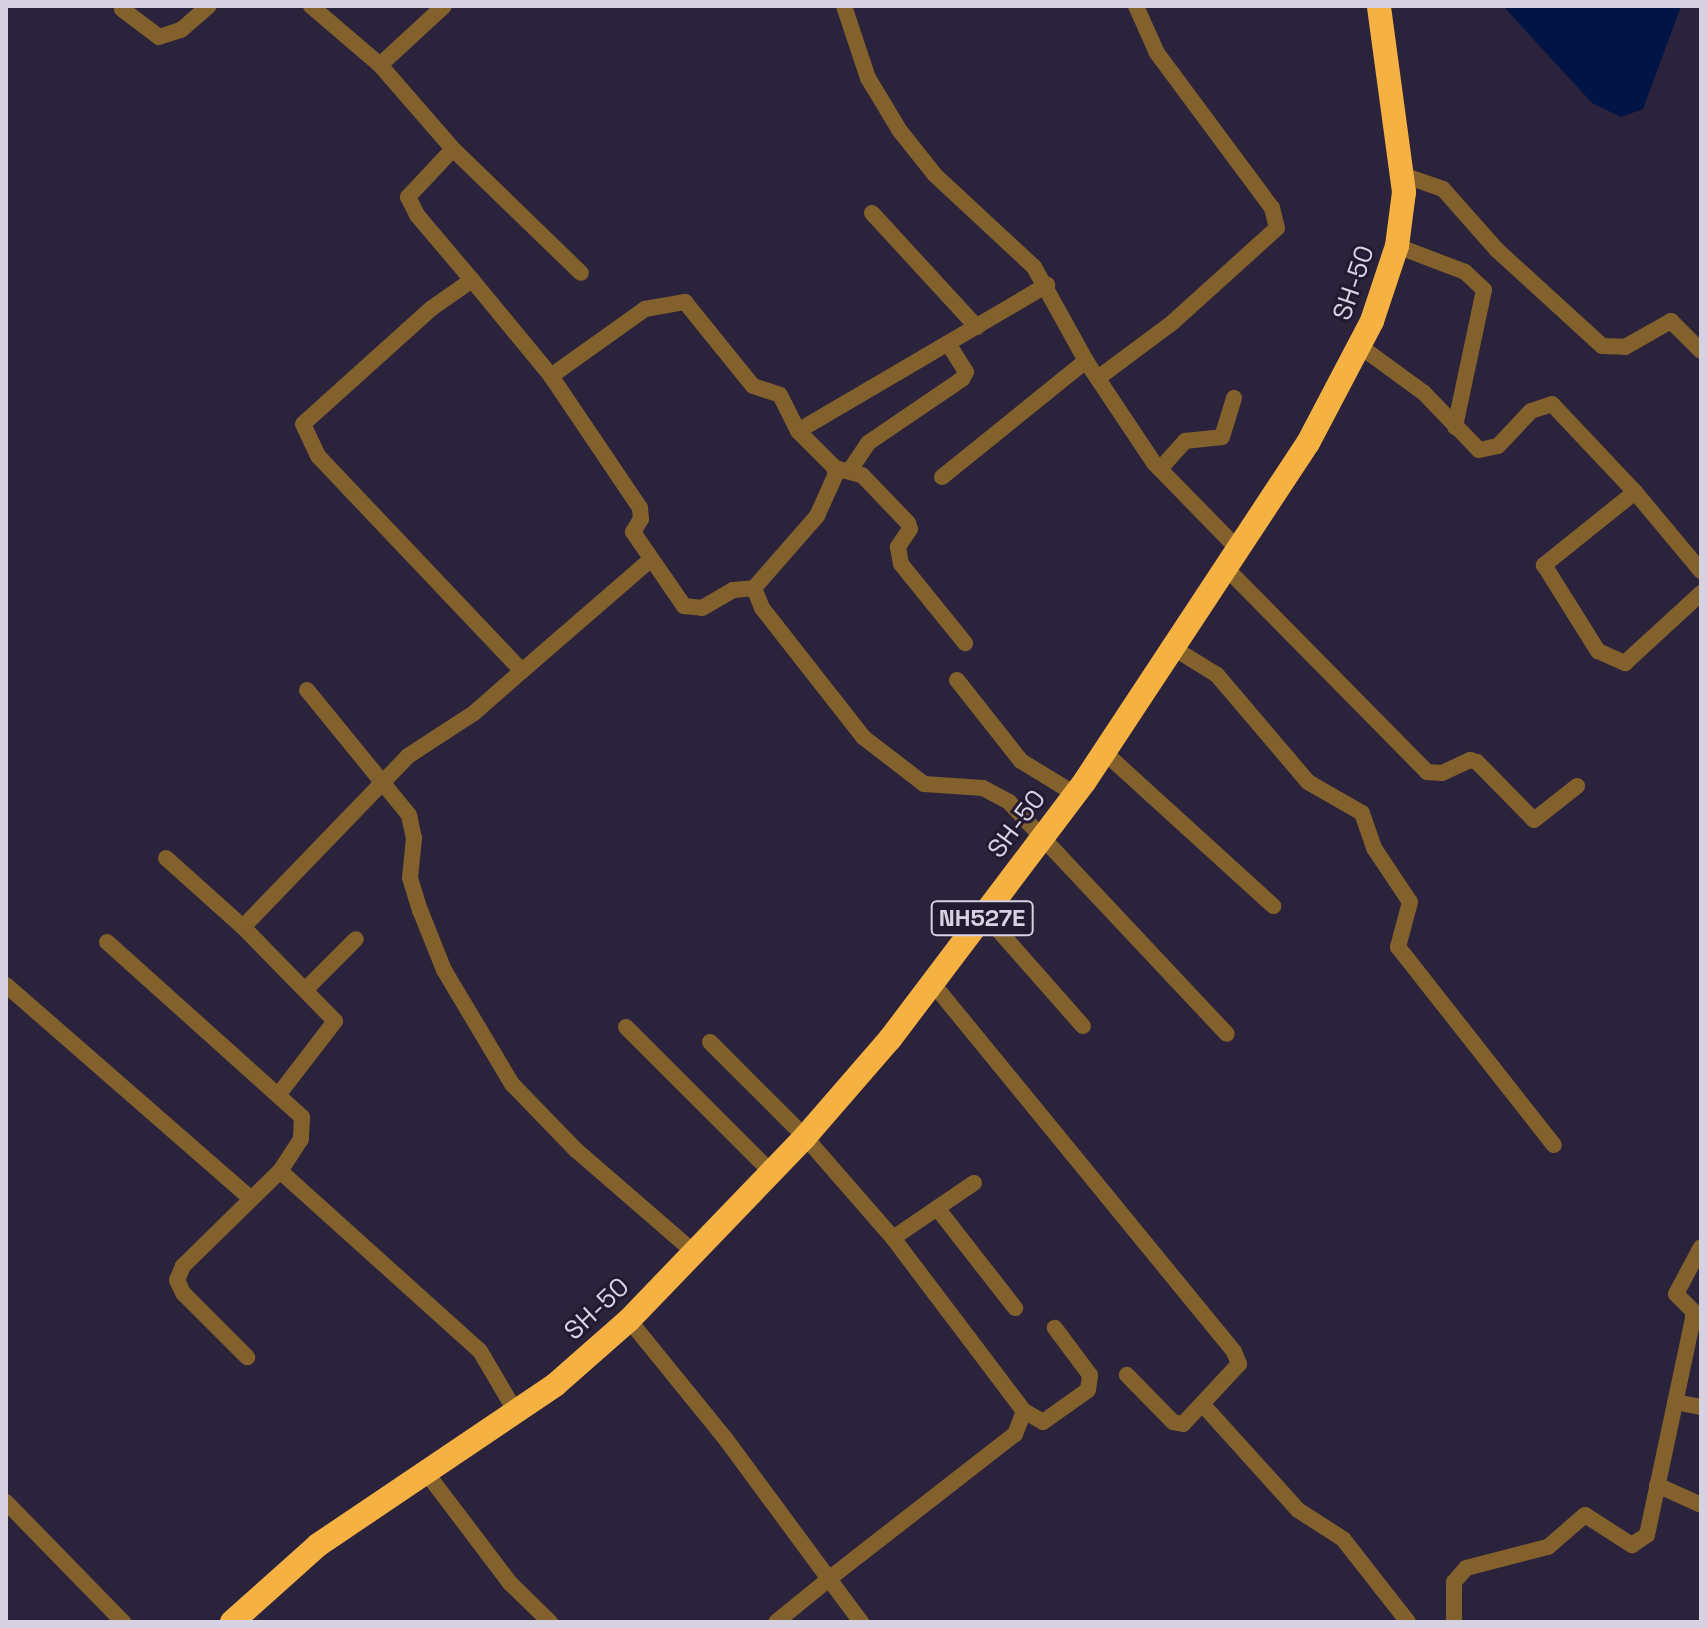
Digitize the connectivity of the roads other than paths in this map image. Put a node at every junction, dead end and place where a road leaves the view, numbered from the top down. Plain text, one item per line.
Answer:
1 (126, 6) edge
2 (209, 6) edge
3 (311, 6) edge
4 (844, 6) edge
5 (1136, 6) edge
6 (1379, 6) edge
7 (433, 9) edge
8 (380, 65) junction
9 (453, 149) junction
10 (1403, 175) junction
11 (872, 213) dead end
12 (1397, 246) junction
13 (581, 273) dead end
14 (472, 280) junction
15 (1047, 285) junction
16 (977, 327) junction
17 (948, 343) junction
18 (1361, 347) junction
19 (1701, 351) edge
20 (1086, 361) junction
21 (551, 376) junction
22 (1098, 378) junction
23 (1234, 398) dead end
24 (1455, 427) junction
25 (798, 431) junction
26 (842, 469) junction
27 (1160, 469) junction
28 (942, 477) dead end
29 (1635, 492) junction
30 (1231, 558) junction
31 (649, 561) junction
32 (1701, 571) edge
33 (754, 588) junction
34 (1701, 593) edge
35 (965, 643) dead end
36 (1175, 649) junction
37 (522, 671) junction
38 (957, 680) dead end
39 (307, 690) dead end
40 (1104, 752) junction
41 (383, 786) junction
42 (1577, 786) dead end
43 (1075, 794) junction
44 (1043, 835) junction
45 (166, 858) dead end
46 (1273, 906) dead end
47 (985, 915) junction
48 (243, 927) junction
49 (356, 939) dead end
50 (107, 942) dead end
51 (6, 985) edge
52 (934, 985) junction
53 (307, 988) junction
54 (1083, 1026) dead end
55 (626, 1027) dead end
56 (1227, 1034) dead end
57 (710, 1042) dead end
58 (279, 1094) junction
59 (805, 1137) junction
60 (1554, 1145) dead end
61 (280, 1171) junction
62 (771, 1172) junction
63 (974, 1183) dead end
64 (251, 1199) junction
65 (937, 1208) junction
66 (893, 1238) junction
67 (1701, 1247) edge
68 (695, 1253) junction
69 (1015, 1308) dead end
70 (1697, 1312) edge
71 (629, 1320) junction
72 (1055, 1328) dead end
73 (247, 1357) dead end
74 (1127, 1375) dead end
75 (1675, 1402) junction
76 (1204, 1406) junction
77 (1701, 1407) edge
78 (514, 1409) junction
79 (1024, 1411) junction
80 (425, 1471) junction
81 (1657, 1485) junction
82 (6, 1502) edge
83 (1701, 1505) edge
84 (829, 1579) junction
85 (237, 1620) edge
86 (123, 1622) edge
87 (550, 1622) edge
88 (776, 1622) edge
89 (861, 1622) edge
90 (1408, 1622) edge
91 (1454, 1622) edge

1 - 2 street
3 - 8 street
4 - 15 street
5 - 22 street
6 - 10 highway, SH-50 / NH527E
7 - 8 street
8 - 9 street
9 - 13 street
9 - 14 street
10 - 12 highway, SH-50 / NH527E
10 - 19 street
11 - 16 street
12 - 18 highway, SH-50 / NH527E
12 - 24 street
14 - 21 street
14 - 37 street
15 - 16 street
15 - 20 street
16 - 17 street
17 - 25 street
17 - 26 street
18 - 24 street
18 - 30 highway, SH-50 / NH527E
20 - 22 street
20 - 28 street
21 - 25 street
21 - 31 street
22 - 27 street
23 - 27 street
24 - 29 street
25 - 26 street
26 - 33 street
26 - 35 street
27 - 30 street
29 - 32 street
29 - 34 street
30 - 36 highway, SH-50 / NH527E
30 - 42 street
31 - 33 street
31 - 37 street
33 - 44 street
36 - 40 highway, SH-50 / NH527E
36 - 60 street
37 - 41 street
38 - 43 street
39 - 41 street
40 - 43 highway, SH-50 / NH527E
40 - 46 street
41 - 48 street
41 - 68 street
43 - 44 highway, SH-50 / NH527E
44 - 47 highway, SH-50 / NH527E
44 - 56 street
45 - 48 street
47 - 52 highway, SH-50 / NH527E
47 - 54 street
48 - 53 street
49 - 53 street
50 - 58 street
51 - 64 street
52 - 59 highway, SH-50 / NH527E
52 - 76 street
53 - 58 street
55 - 62 street
57 - 59 street
58 - 61 street
59 - 62 highway, SH-50 / NH527E
59 - 66 street
61 - 64 street
61 - 78 street
62 - 68 highway, SH-50 / NH527E
63 - 65 street
64 - 73 street
65 - 66 street
65 - 69 street
66 - 79 street
67 - 70 street
68 - 71 highway, SH-50 / NH527E
70 - 75 street
71 - 78 highway, SH-50 / NH527E
71 - 84 street
72 - 79 street
74 - 76 street
75 - 77 street
75 - 81 street
76 - 90 street
78 - 80 highway, SH-50 / NH527E
79 - 84 street
80 - 85 highway, SH-50 / NH527E
80 - 87 street
81 - 83 street
81 - 91 street
82 - 86 street
84 - 88 street
84 - 89 street

